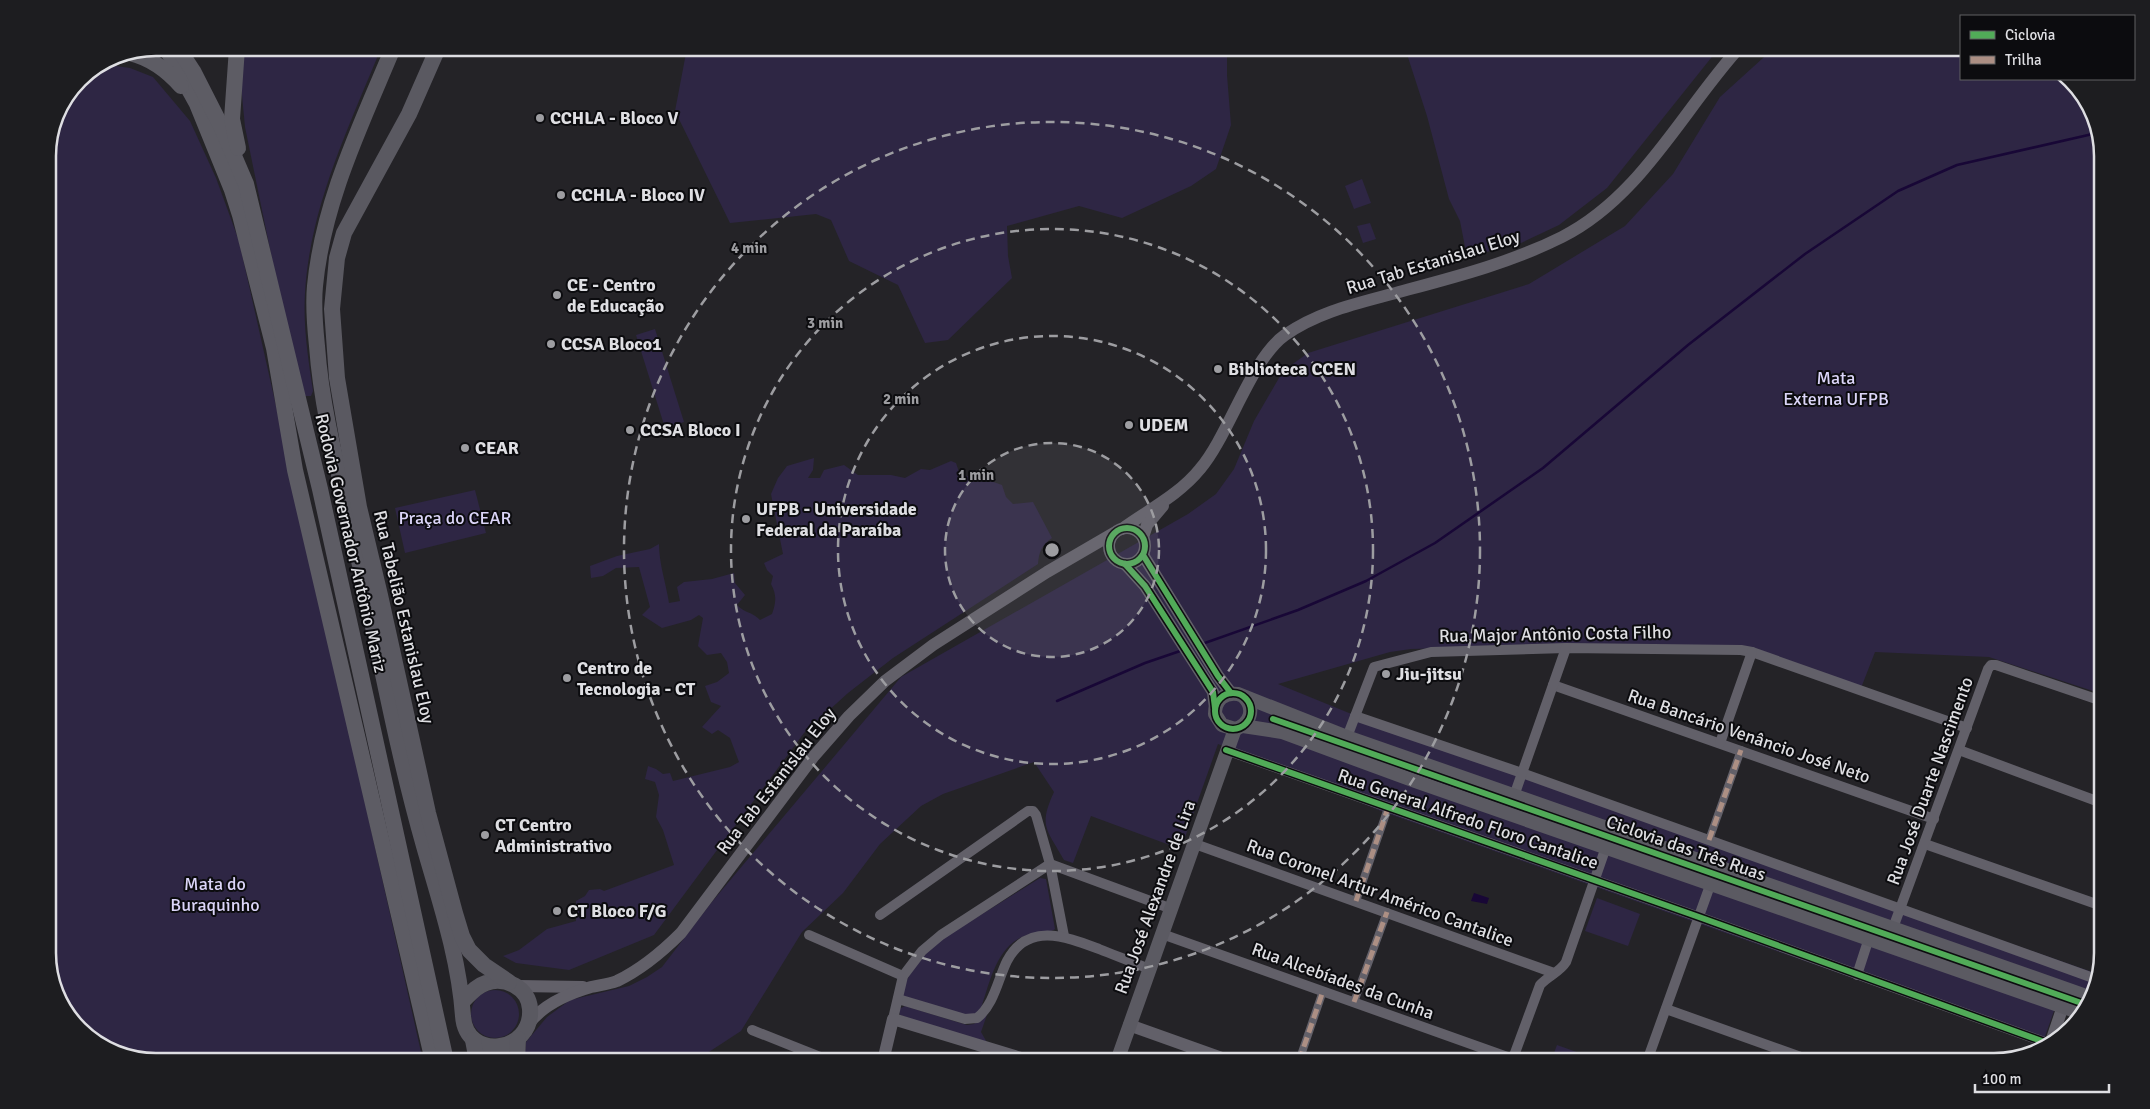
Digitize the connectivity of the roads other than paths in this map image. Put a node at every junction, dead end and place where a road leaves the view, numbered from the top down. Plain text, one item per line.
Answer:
1 (171, 56) edge
2 (183, 56) edge
3 (236, 56) edge
4 (391, 56) edge
5 (434, 56) edge
6 (1732, 56) edge
7 (145, 57) edge
8 (198, 104) junction
9 (246, 184) junction
10 (1171, 496) junction
11 (1118, 531) junction
12 (1143, 537) junction
13 (1110, 551) junction
14 (1075, 555) junction
15 (1143, 555) junction
16 (1125, 564) junction
17 (1566, 648) junction
18 (1752, 652) junction
19 (1553, 685) junction
20 (1238, 695) junction
21 (2094, 698) edge
22 (1355, 716) junction
23 (1226, 722) junction
24 (1968, 728) junction
25 (1347, 737) junction
26 (1720, 743) junction
27 (1227, 748) junction
28 (1741, 750) junction
29 (1959, 750) junction
30 (1430, 766) junction
31 (1522, 773) junction
32 (1424, 784) junction
33 (1514, 796) junction
34 (2094, 800) edge
35 (1388, 808) junction
36 (1934, 819) junction
37 (1709, 840) junction
38 (1195, 844) junction
39 (1925, 844) junction
40 (1606, 847) junction
41 (1050, 864) junction
42 (1716, 866) junction
43 (1594, 880) junction
44 (1710, 883) junction
45 (1356, 901) junction
46 (2094, 903) edge
47 (1172, 908) junction
48 (1900, 910) junction
49 (1386, 912) junction
50 (880, 915) dead end
51 (1699, 917) junction
52 (1893, 928) junction
53 (1162, 934) junction
54 (809, 935) dead end
55 (1064, 936) junction
56 (1869, 938) junction
57 (1150, 969) junction
58 (1554, 973) junction
59 (1858, 974) junction
60 (903, 976) junction
61 (2090, 978) edge
62 (514, 985) junction
63 (590, 987) junction
64 (2069, 990) junction
65 (1323, 991) junction
66 (2084, 995) edge
67 (898, 999) junction
68 (463, 1002) junction
69 (1354, 1002) junction
70 (2063, 1006) junction
71 (1666, 1010) junction
72 (2075, 1011) edge
73 (893, 1019) junction
74 (1129, 1026) junction
75 (752, 1030) dead end
76 (2054, 1033) edge
77 (522, 1034) junction
78 (473, 1040) junction
79 (2041, 1041) edge
80 (431, 1053) edge
81 (444, 1053) edge
82 (475, 1053) edge
83 (519, 1053) edge
84 (808, 1053) edge
85 (885, 1053) edge
86 (1002, 1053) edge
87 (1120, 1053) edge
88 (1205, 1053) edge
89 (1302, 1053) edge
90 (1493, 1053) edge
91 (1515, 1053) edge
92 (1650, 1053) edge
93 (1787, 1053) edge

1 - 8 highway, Rodovia Governador Antônio Mariz
2 - 9 highway, Rodovia Governador Antônio Mariz
3 - 9 highway
4 - 68 main road, Rua Tabelião Estanislau Eloy
5 - 62 main road, Rua Tabelião Estanislau Eloy
6 - 10 street, Rua Tab Estanislau Eloy
7 - 8 highway
8 - 80 highway, Rodovia Governador Antônio Mariz
9 - 81 highway, Rodovia Governador Antônio Mariz
10 - 11 street, Rua Tab Estanislau Eloy
10 - 12 street, Rua Tab Estanislau Eloy
11 - 12 street
11 - 13 street
11 - 14 street, Rua Tab Estanislau Eloy
12 - 15 street
13 - 14 street, Rua Tab Estanislau Eloy
13 - 16 street
14 - 63 street, Rua Tab Estanislau Eloy
15 - 16 street
15 - 20 street
16 - 23 street
17 - 18 street, Rua Major Antônio Costa Filho
17 - 19 street
17 - 22 street, Rua Major Antônio Costa Filho
18 - 24 street, Rua Major Antônio Costa Filho
18 - 26 street
19 - 26 street, Rua Bancário Venâncio José Neto
19 - 31 street
20 - 23 main road
20 - 23 main road
20 - 25 main road, Rua General Alfredo Floro Cantalice
21 - 24 street, Rua José Duarte Nascimento
22 - 25 street, Rua Major Antônio Costa Filho
22 - 31 street
23 - 27 main road
23 - 32 main road, Rua General Alfredo Floro Cantalice
24 - 29 street, Rua José Duarte Nascimento
25 - 30 main road, Rua General Alfredo Floro Cantalice
26 - 28 street, Rua Bancário Venâncio José Neto
27 - 35 street, Rua General Alfredo Floro Cantalice
27 - 38 main road, Rua José Alexandre de Lira
28 - 36 street, Rua Bancário Venâncio José Neto
28 - 37 street
29 - 34 street
29 - 36 street, Rua José Duarte Nascimento
30 - 32 street
30 - 33 main road, Rua General Alfredo Floro Cantalice
31 - 33 street
31 - 37 street
32 - 40 main road, Rua General Alfredo Floro Cantalice
33 - 42 main road, Rua General Alfredo Floro Cantalice
35 - 43 street, Rua General Alfredo Floro Cantalice
35 - 45 street
36 - 39 street, Rua José Duarte Nascimento
37 - 48 street
38 - 45 street, Rua Coronel Artur Américo Cantalice
38 - 47 main road, Rua José Alexandre de Lira
39 - 46 street
39 - 48 street, Rua José Duarte Nascimento
40 - 43 street
40 - 44 main road, Rua General Alfredo Floro Cantalice
41 - 47 street
41 - 50 street
41 - 55 street
41 - 60 street
42 - 44 street
42 - 52 main road, Rua General Alfredo Floro Cantalice
43 - 51 street, Rua General Alfredo Floro Cantalice
43 - 58 street
44 - 51 street
44 - 56 main road, Rua General Alfredo Floro Cantalice
45 - 49 street, Rua Coronel Artur Américo Cantalice
47 - 53 main road, Rua José Alexandre de Lira
48 - 52 street, Rua José Duarte Nascimento
48 - 61 street
49 - 58 street, Rua Coronel Artur Américo Cantalice
49 - 69 street
51 - 59 street, Rua General Alfredo Floro Cantalice
51 - 71 street
52 - 64 main road, Rua General Alfredo Floro Cantalice
53 - 57 main road, Rua José Alexandre de Lira
53 - 65 street, Rua Alcebíades da Cunha
54 - 60 street
55 - 57 street
55 - 67 street
56 - 59 street
56 - 70 main road, Rua General Alfredo Floro Cantalice
57 - 74 main road, Rua José Alexandre de Lira
58 - 91 street
59 - 79 street, Rua General Alfredo Floro Cantalice
60 - 67 street
62 - 63 street, Rua Tab Estanislau Eloy
62 - 68 main road
62 - 77 main road
63 - 77 street, Rua Tab Estanislau Eloy
64 - 66 main road, Rua General Alfredo Floro Cantalice
64 - 70 main road
65 - 69 street, Rua Alcebíades da Cunha
65 - 89 street
67 - 73 street
68 - 78 main road
69 - 90 street, Rua Alcebíades da Cunha
70 - 72 main road, Rua General Alfredo Floro Cantalice
70 - 76 street
71 - 92 street
71 - 93 street
73 - 85 street
73 - 86 street
74 - 87 main road, Rua José Alexandre de Lira
74 - 88 street
75 - 84 street
77 - 78 main road
77 - 83 main road
78 - 82 main road

